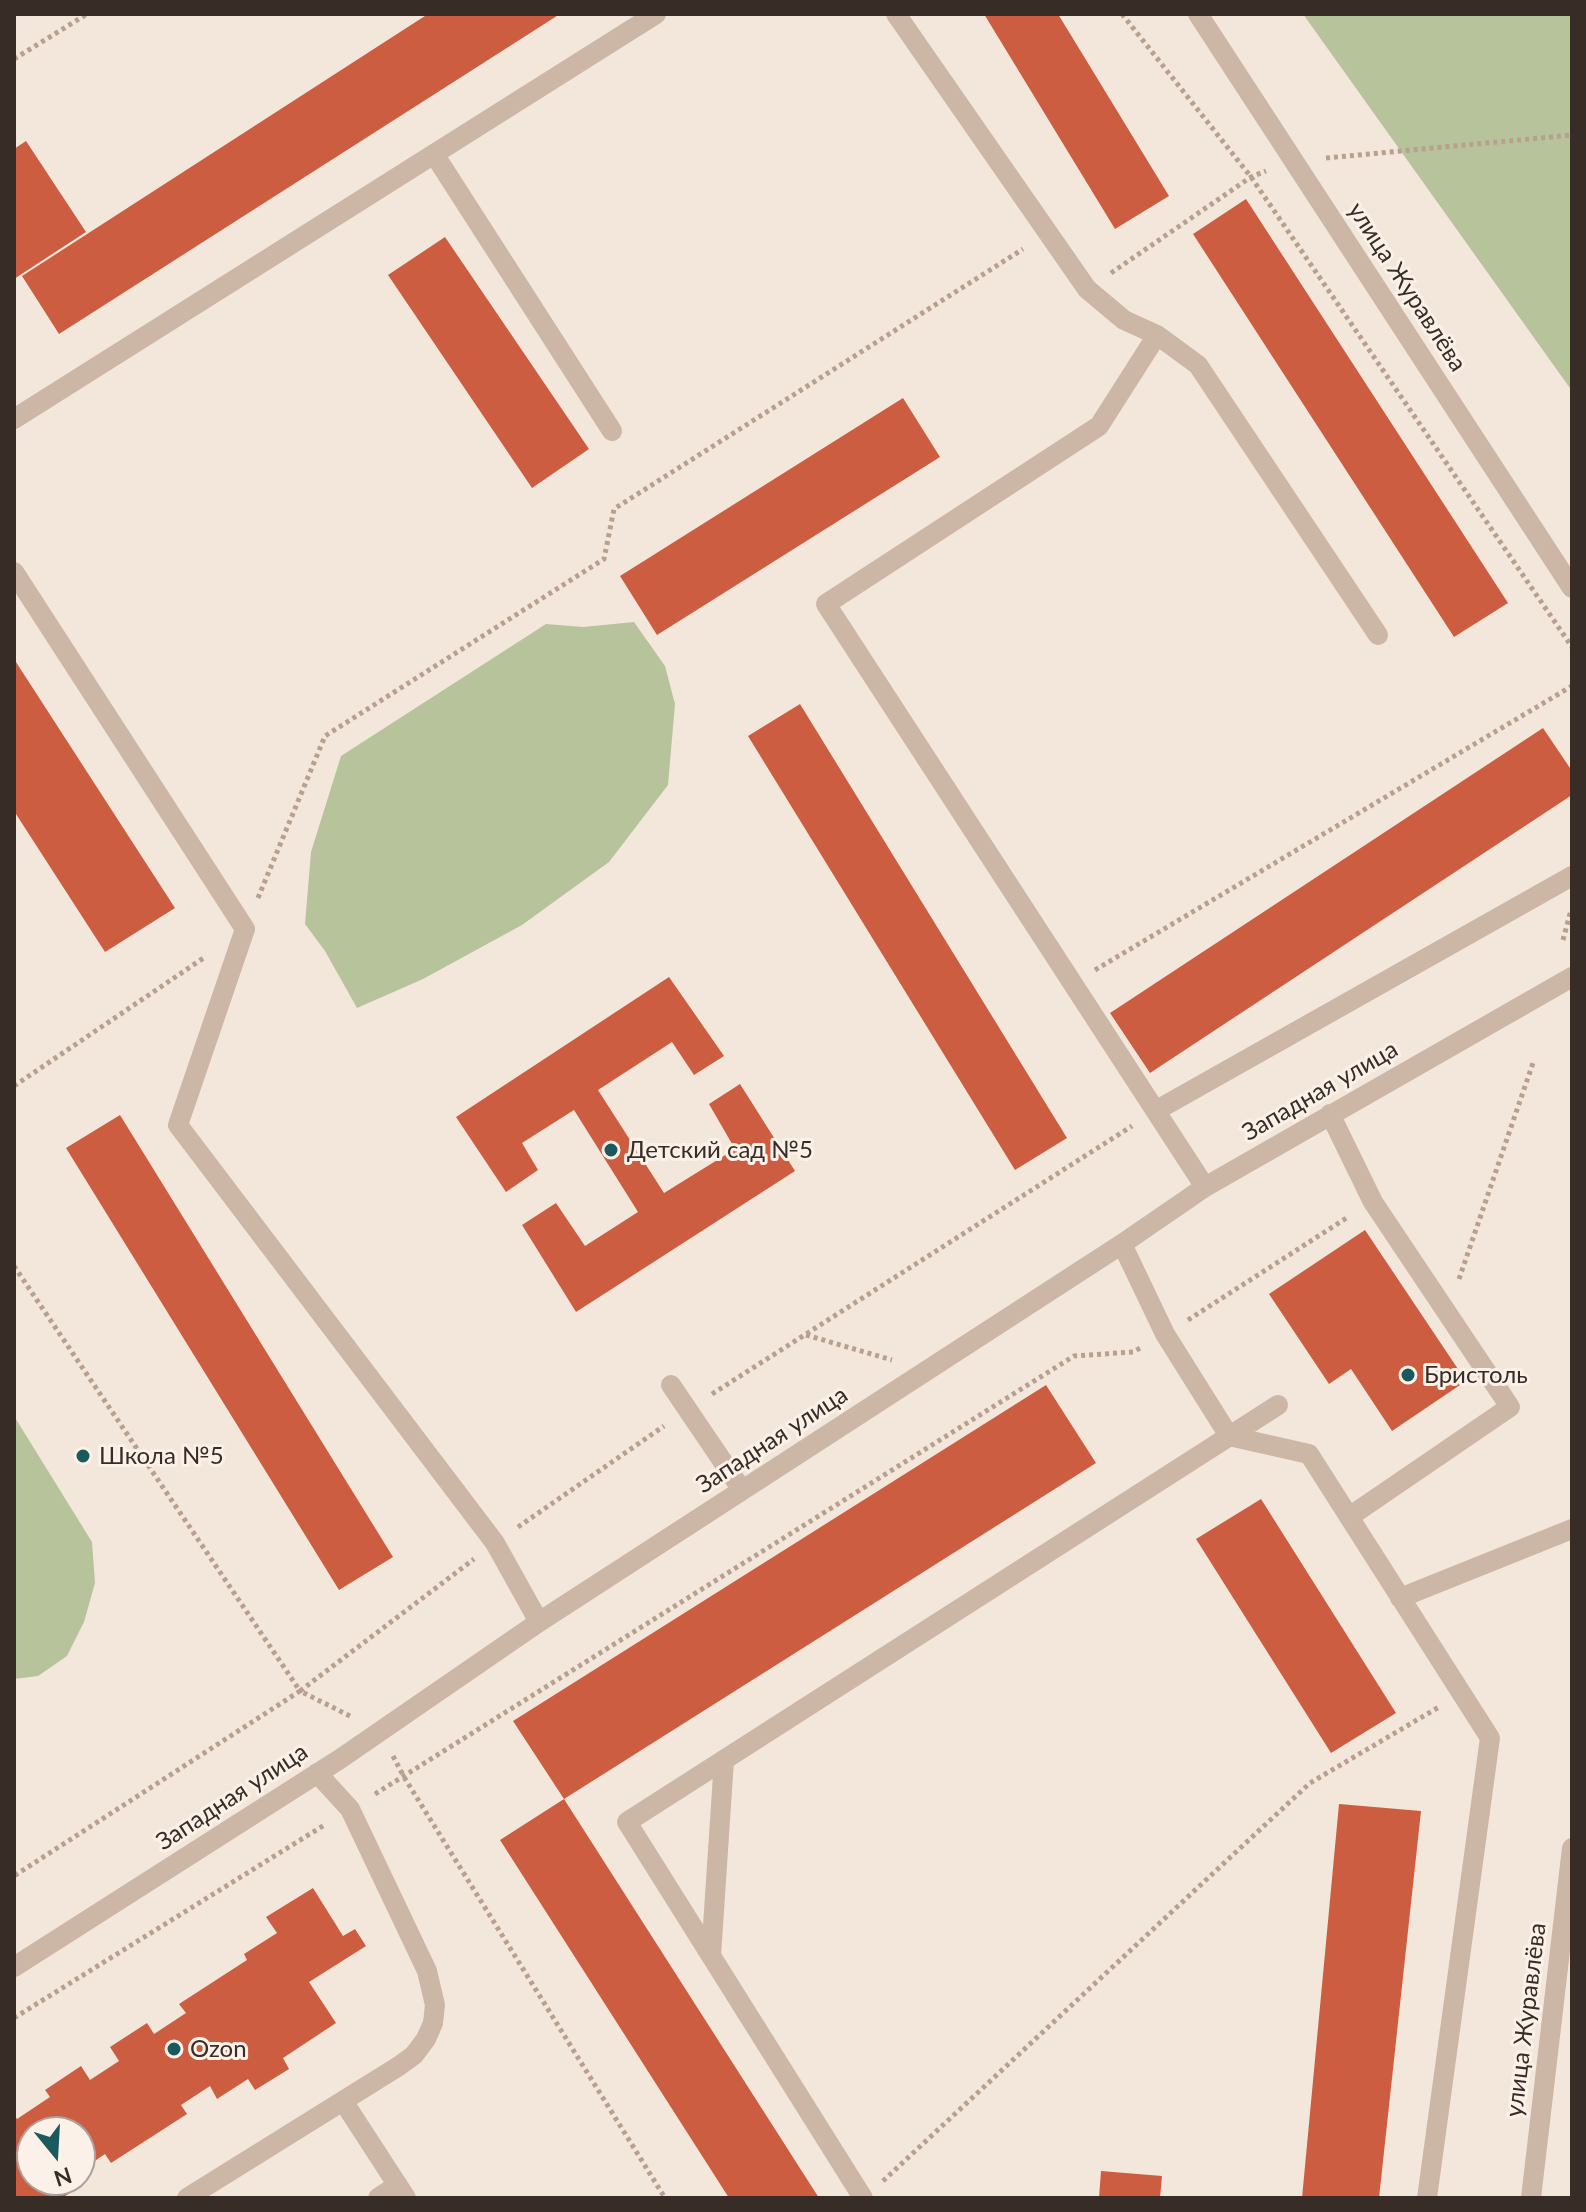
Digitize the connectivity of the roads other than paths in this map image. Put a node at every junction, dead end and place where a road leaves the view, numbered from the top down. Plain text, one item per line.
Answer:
1 (656, 14) edge
2 (896, 14) edge
3 (1198, 14) edge
4 (434, 154) junction
5 (1157, 335) junction
6 (14, 419) edge
7 (612, 431) dead end
8 (14, 572) edge
9 (1572, 588) edge
10 (1378, 635) dead end
11 (1572, 876) edge
12 (1572, 977) edge
13 (1157, 1110) junction
14 (1330, 1114) junction
15 (1205, 1187) junction
16 (1122, 1244) junction
17 (671, 1385) dead end
18 (1278, 1405) dead end
19 (1229, 1436) junction
20 (742, 1490) junction
21 (1349, 1517) junction
22 (1572, 1529) edge
23 (1400, 1598) junction
24 (539, 1622) junction
25 (724, 1760) junction
26 (317, 1773) junction
27 (1572, 1848) edge
28 (711, 1956) junction
29 (14, 1967) edge
30 (343, 2101) junction
31 (402, 2192) edge
32 (870, 2193) edge
33 (187, 2198) edge
34 (378, 2198) edge
35 (1427, 2198) edge
36 (1531, 2198) edge

1 - 4 street
2 - 5 street
3 - 9 street, улица Журавлёва
4 - 6 street
4 - 7 street
5 - 10 street
5 - 13 street
8 - 24 street
11 - 13 street
12 - 14 street, Западная улица
13 - 15 street
14 - 15 street, Западная улица
14 - 21 street
15 - 16 street, Западная улица
16 - 19 street
16 - 20 street, Западная улица
17 - 20 street
18 - 19 street
19 - 21 street
19 - 25 street
20 - 24 street, Западная улица
21 - 23 street
22 - 23 street
23 - 35 street
24 - 26 street, Западная улица
25 - 28 street
25 - 28 street
26 - 29 street, Западная улица
26 - 30 street
27 - 36 street, улица Журавлёва
28 - 32 street
30 - 31 street
30 - 33 street
31 - 34 street

